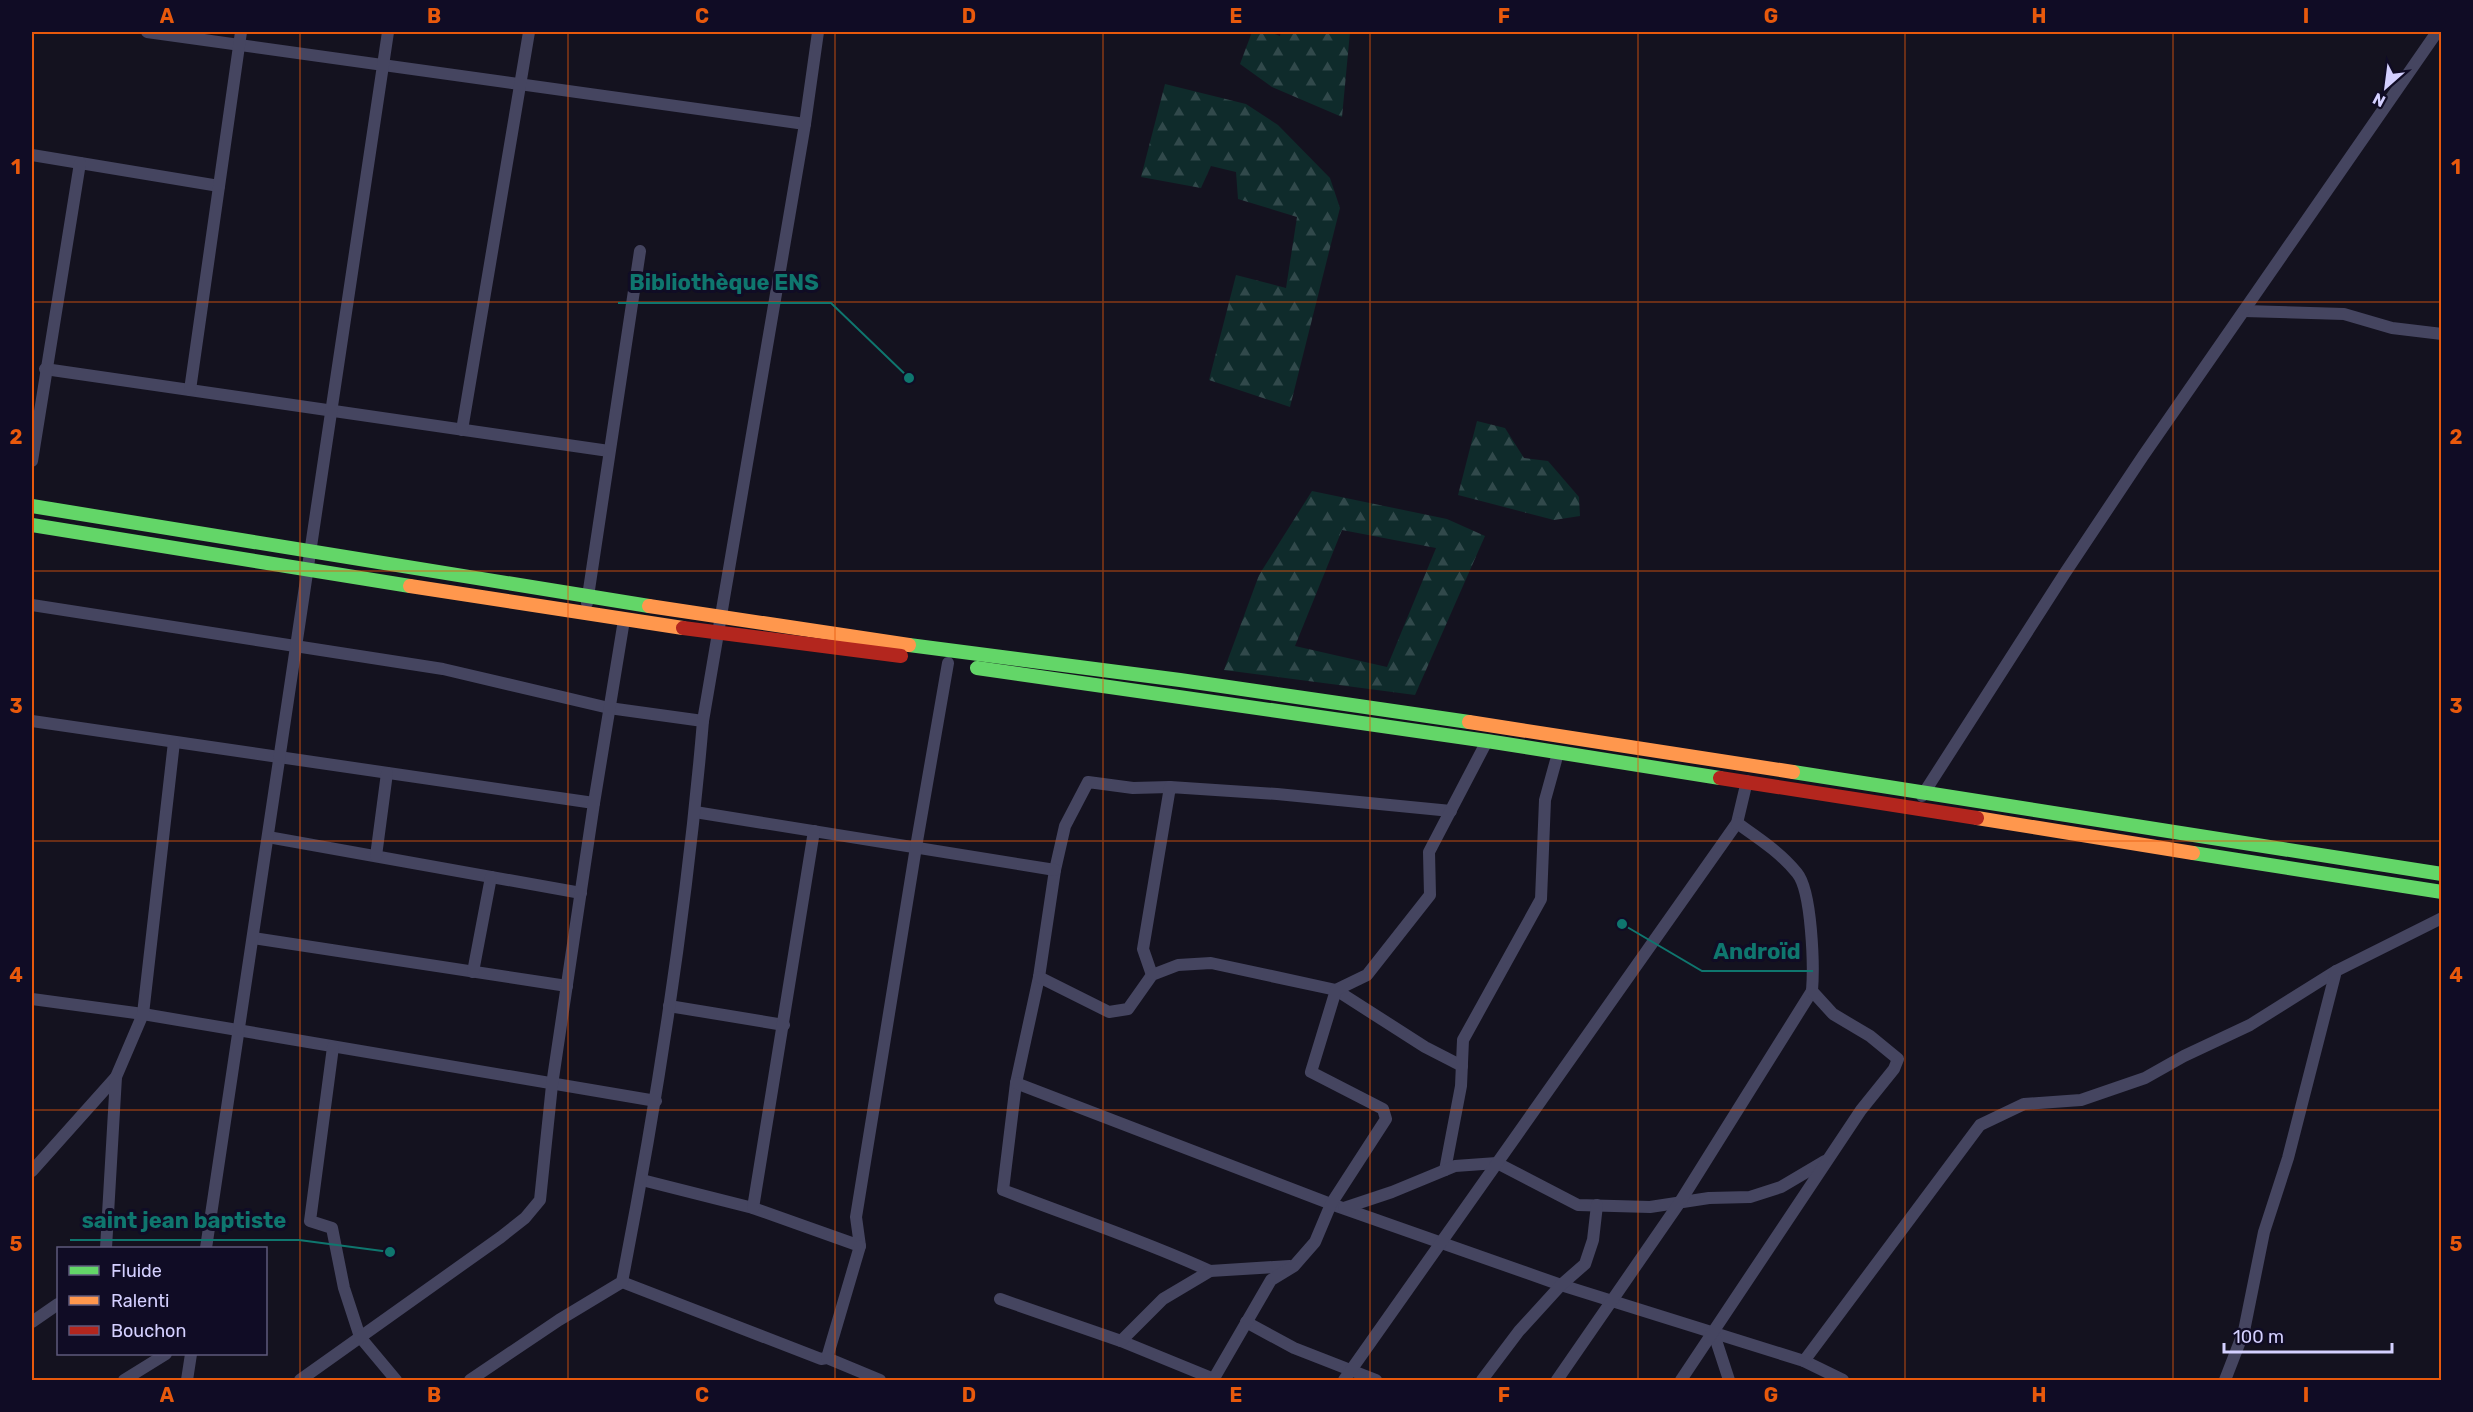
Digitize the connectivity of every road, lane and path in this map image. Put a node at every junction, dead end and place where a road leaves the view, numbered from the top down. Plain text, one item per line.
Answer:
1 (147, 32) edge
2 (241, 32) edge
3 (388, 32) edge
4 (529, 32) edge
5 (818, 32) edge
6 (2437, 32) edge
7 (239, 45) junction
8 (383, 65) junction
9 (521, 84) junction
10 (805, 124) junction
11 (32, 155) edge
12 (80, 163) junction
13 (219, 186) junction
14 (640, 251) dead end
15 (2244, 311) junction
16 (2442, 334) edge
17 (45, 369) junction
18 (190, 390) junction
19 (332, 411) junction
20 (462, 430) junction
21 (609, 451) junction
22 (32, 461) edge
23 (32, 506) edge
24 (32, 525) edge
25 (311, 552) junction
26 (308, 570) junction
27 (588, 597) junction
28 (32, 605) edge
29 (585, 614) junction
30 (722, 616) junction
31 (624, 620) junction
32 (719, 633) junction
33 (297, 646) junction
34 (948, 663) junction
35 (609, 708) junction
36 (32, 721) edge
37 (703, 721) junction
38 (1487, 741) junction
39 (174, 742) junction
40 (1558, 753) junction
41 (280, 758) junction
42 (387, 773) junction
43 (1747, 781) junction
44 (1170, 787) junction
45 (1924, 792) junction
46 (594, 803) junction
47 (1916, 807) junction
48 (1451, 811) junction
49 (695, 812) junction
50 (1737, 823) junction
51 (814, 831) junction
52 (268, 837) junction
53 (916, 847) junction
54 (376, 856) junction
55 (1055, 870) junction
56 (2442, 874) edge
57 (491, 877) junction
58 (2442, 892) edge
59 (581, 893) junction
60 (2442, 918) edge
61 (253, 938) junction
62 (2336, 971) junction
63 (473, 972) junction
64 (1152, 975) junction
65 (1039, 977) junction
66 (567, 986) junction
67 (1336, 990) junction
68 (1812, 991) junction
69 (32, 999) edge
70 (669, 1006) junction
71 (143, 1014) junction
72 (784, 1025) junction
73 (239, 1031) junction
74 (333, 1047) junction
75 (1462, 1066) junction
76 (116, 1077) junction
77 (1016, 1083) junction
78 (552, 1085) junction
79 (656, 1101) junction
80 (1830, 1158) junction
81 (1497, 1163) junction
82 (1444, 1170) junction
83 (32, 1171) edge
84 (642, 1180) junction
85 (1680, 1202) junction
86 (1331, 1204) junction
87 (1597, 1205) junction
88 (753, 1208) junction
89 (1344, 1208) junction
90 (1442, 1241) junction
91 (860, 1246) junction
92 (106, 1247) edge
93 (207, 1247) edge
94 (1294, 1266) junction
95 (1210, 1271) junction
96 (622, 1282) junction
97 (1561, 1285) junction
98 (1000, 1299) dead end
99 (1613, 1300) junction
100 (57, 1305) edge
101 (32, 1322) edge
102 (1246, 1322) junction
103 (1713, 1334) junction
104 (360, 1337) junction
105 (1120, 1341) junction
106 (163, 1355) edge
107 (191, 1355) edge
108 (827, 1358) junction
109 (1804, 1361) junction
110 (1347, 1376) edge
111 (124, 1380) edge
112 (187, 1380) edge
113 (300, 1380) edge
114 (396, 1380) edge
115 (470, 1380) edge
116 (880, 1380) edge
117 (1214, 1380) edge
118 (1376, 1380) edge
119 (1482, 1380) edge
120 (1557, 1380) edge
121 (1681, 1380) edge
122 (1729, 1380) edge
123 (1843, 1380) edge
124 (2225, 1380) edge

1 - 7 street
2 - 7 street
3 - 8 street
4 - 9 street
5 - 10 street
6 - 15 street
7 - 8 street
7 - 13 street
8 - 9 street
8 - 19 street
9 - 10 street
9 - 20 street
10 - 30 street
11 - 12 street
12 - 13 street
12 - 17 street
13 - 18 street
14 - 21 street
15 - 16 street
15 - 45 street
17 - 18 street
17 - 22 street
18 - 19 street
19 - 20 street
19 - 25 street
20 - 21 street
21 - 27 street
23 - 25 main road
24 - 26 main road
25 - 26 street
25 - 27 main road
26 - 29 main road
26 - 33 street
27 - 29 street
27 - 30 main road
28 - 33 street
29 - 31 main road
30 - 32 street
30 - 45 main road
31 - 32 main road
31 - 35 street
32 - 34 main road
32 - 37 street
33 - 35 street
33 - 41 street
34 - 38 main road
34 - 53 street
35 - 37 street
35 - 46 street
36 - 39 street
37 - 49 street
38 - 40 main road
38 - 48 street
39 - 41 street
39 - 71 street
40 - 43 main road
40 - 75 street
41 - 42 street
41 - 52 street
42 - 46 street
42 - 54 street
43 - 47 main road
43 - 50 street
44 - 48 street
44 - 55 street
44 - 64 street
45 - 47 street
45 - 56 main road
46 - 59 street
47 - 58 main road
48 - 67 street
49 - 51 street
49 - 70 street
50 - 68 street
50 - 81 street
51 - 53 street
51 - 72 street
52 - 54 street
52 - 61 street
53 - 55 street
53 - 91 street
54 - 57 street
55 - 65 street
57 - 59 street
57 - 63 street
59 - 66 street
60 - 62 street
61 - 63 street
61 - 73 street
62 - 109 street
62 - 124 street
63 - 66 street
64 - 65 street
64 - 67 street
65 - 77 street
66 - 78 street
67 - 75 street
67 - 86 street
68 - 80 street
68 - 85 street
69 - 71 street
70 - 72 street
70 - 79 street
71 - 73 street
71 - 76 street
72 - 88 street
73 - 74 street
73 - 93 street
74 - 78 street
74 - 104 street
75 - 82 street
76 - 83 street
76 - 92 street
77 - 86 street
77 - 95 street
78 - 79 street
78 - 104 street
79 - 84 street
80 - 85 street
80 - 103 street
81 - 82 street
81 - 87 street
81 - 90 street
82 - 89 street
84 - 88 street
84 - 96 street
85 - 87 street
85 - 99 street
86 - 89 street
86 - 94 street
87 - 97 street
88 - 91 street
89 - 90 street
90 - 97 street
90 - 110 street
91 - 108 street
94 - 95 street
94 - 102 street
95 - 105 street
96 - 108 street
96 - 115 street
97 - 99 street
97 - 119 street
98 - 105 street
99 - 103 street
99 - 120 street
100 - 101 street
102 - 110 street
102 - 117 street
103 - 109 street
103 - 121 street
103 - 122 street
104 - 113 street
104 - 114 street
105 - 117 street
106 - 111 street
107 - 112 street
108 - 116 street
109 - 123 street
110 - 118 street

